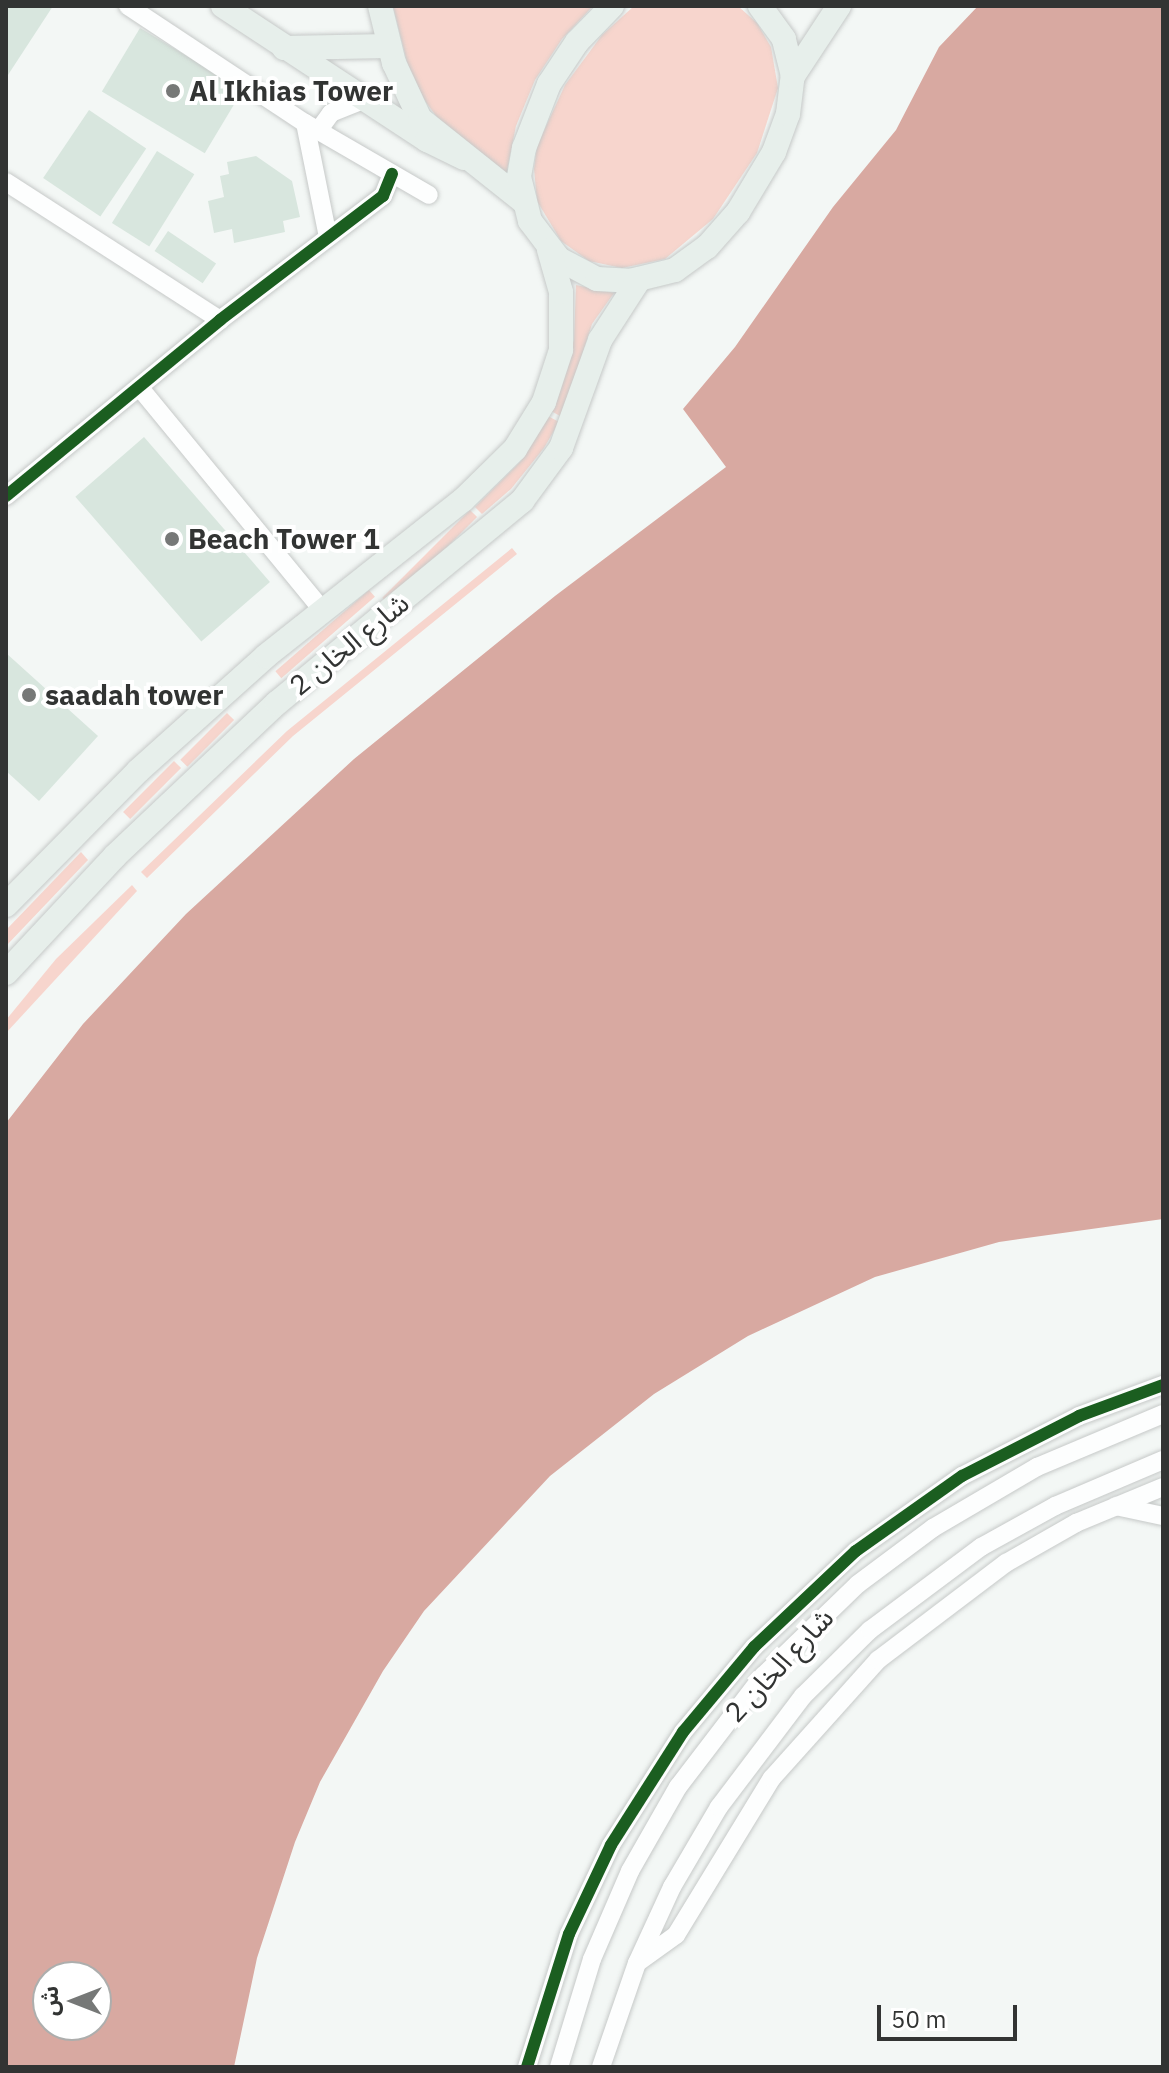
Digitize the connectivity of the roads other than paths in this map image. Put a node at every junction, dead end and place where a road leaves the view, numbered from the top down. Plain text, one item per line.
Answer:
1 (128, 6) edge
2 (223, 6) edge
3 (380, 6) edge
4 (612, 6) edge
5 (760, 6) edge
6 (839, 6) edge
7 (389, 46) junction
8 (283, 48) junction
9 (793, 76) junction
10 (330, 77) junction
11 (364, 100) junction
12 (331, 113) junction
13 (312, 127) junction
14 (464, 158) junction
15 (392, 174) junction
16 (6, 182) edge
17 (429, 195) dead end
18 (524, 202) junction
19 (328, 237) junction
20 (549, 250) junction
21 (638, 281) junction
22 (220, 320) junction
23 (140, 388) junction
24 (6, 496) edge
25 (321, 608) junction
26 (6, 905) edge
27 (6, 973) edge
28 (1163, 1385) edge
29 (1163, 1414) edge
30 (1163, 1460) edge
31 (1163, 1487) edge
32 (1113, 1506) junction
33 (1163, 1516) edge
34 (874, 1538) junction
35 (858, 1584) junction
36 (735, 1709) junction
37 (683, 1732) junction
38 (637, 1963) junction
39 (527, 2067) edge
40 (559, 2067) edge
41 (601, 2067) edge

1 - 13 street
2 - 8 main road
3 - 7 main road
4 - 18 main road
5 - 9 main road
6 - 9 main road
7 - 8 main road
7 - 14 main road
8 - 10 main road
9 - 21 main road
10 - 11 main road
10 - 12 street
11 - 12 street
11 - 14 main road
12 - 13 street
13 - 15 street
13 - 19 street
14 - 18 main road
15 - 17 street
15 - 19 street
16 - 22 street
18 - 20 main road, شارع الخان 2
19 - 22 street
20 - 21 main road
20 - 25 main road, شارع الخان 2
21 - 27 main road, شارع الخان 2
22 - 23 street
23 - 24 street
23 - 25 street
25 - 26 main road, شارع الخان 2
28 - 34 street
29 - 35 street, شارع الخان 2
30 - 38 street, شارع الخان 2
31 - 32 street
32 - 33 street
32 - 38 street
34 - 35 street
34 - 37 street
35 - 36 street, شارع الخان 2
36 - 37 street
36 - 40 street, شارع الخان 2
37 - 39 street
38 - 41 street, شارع الخان 2

